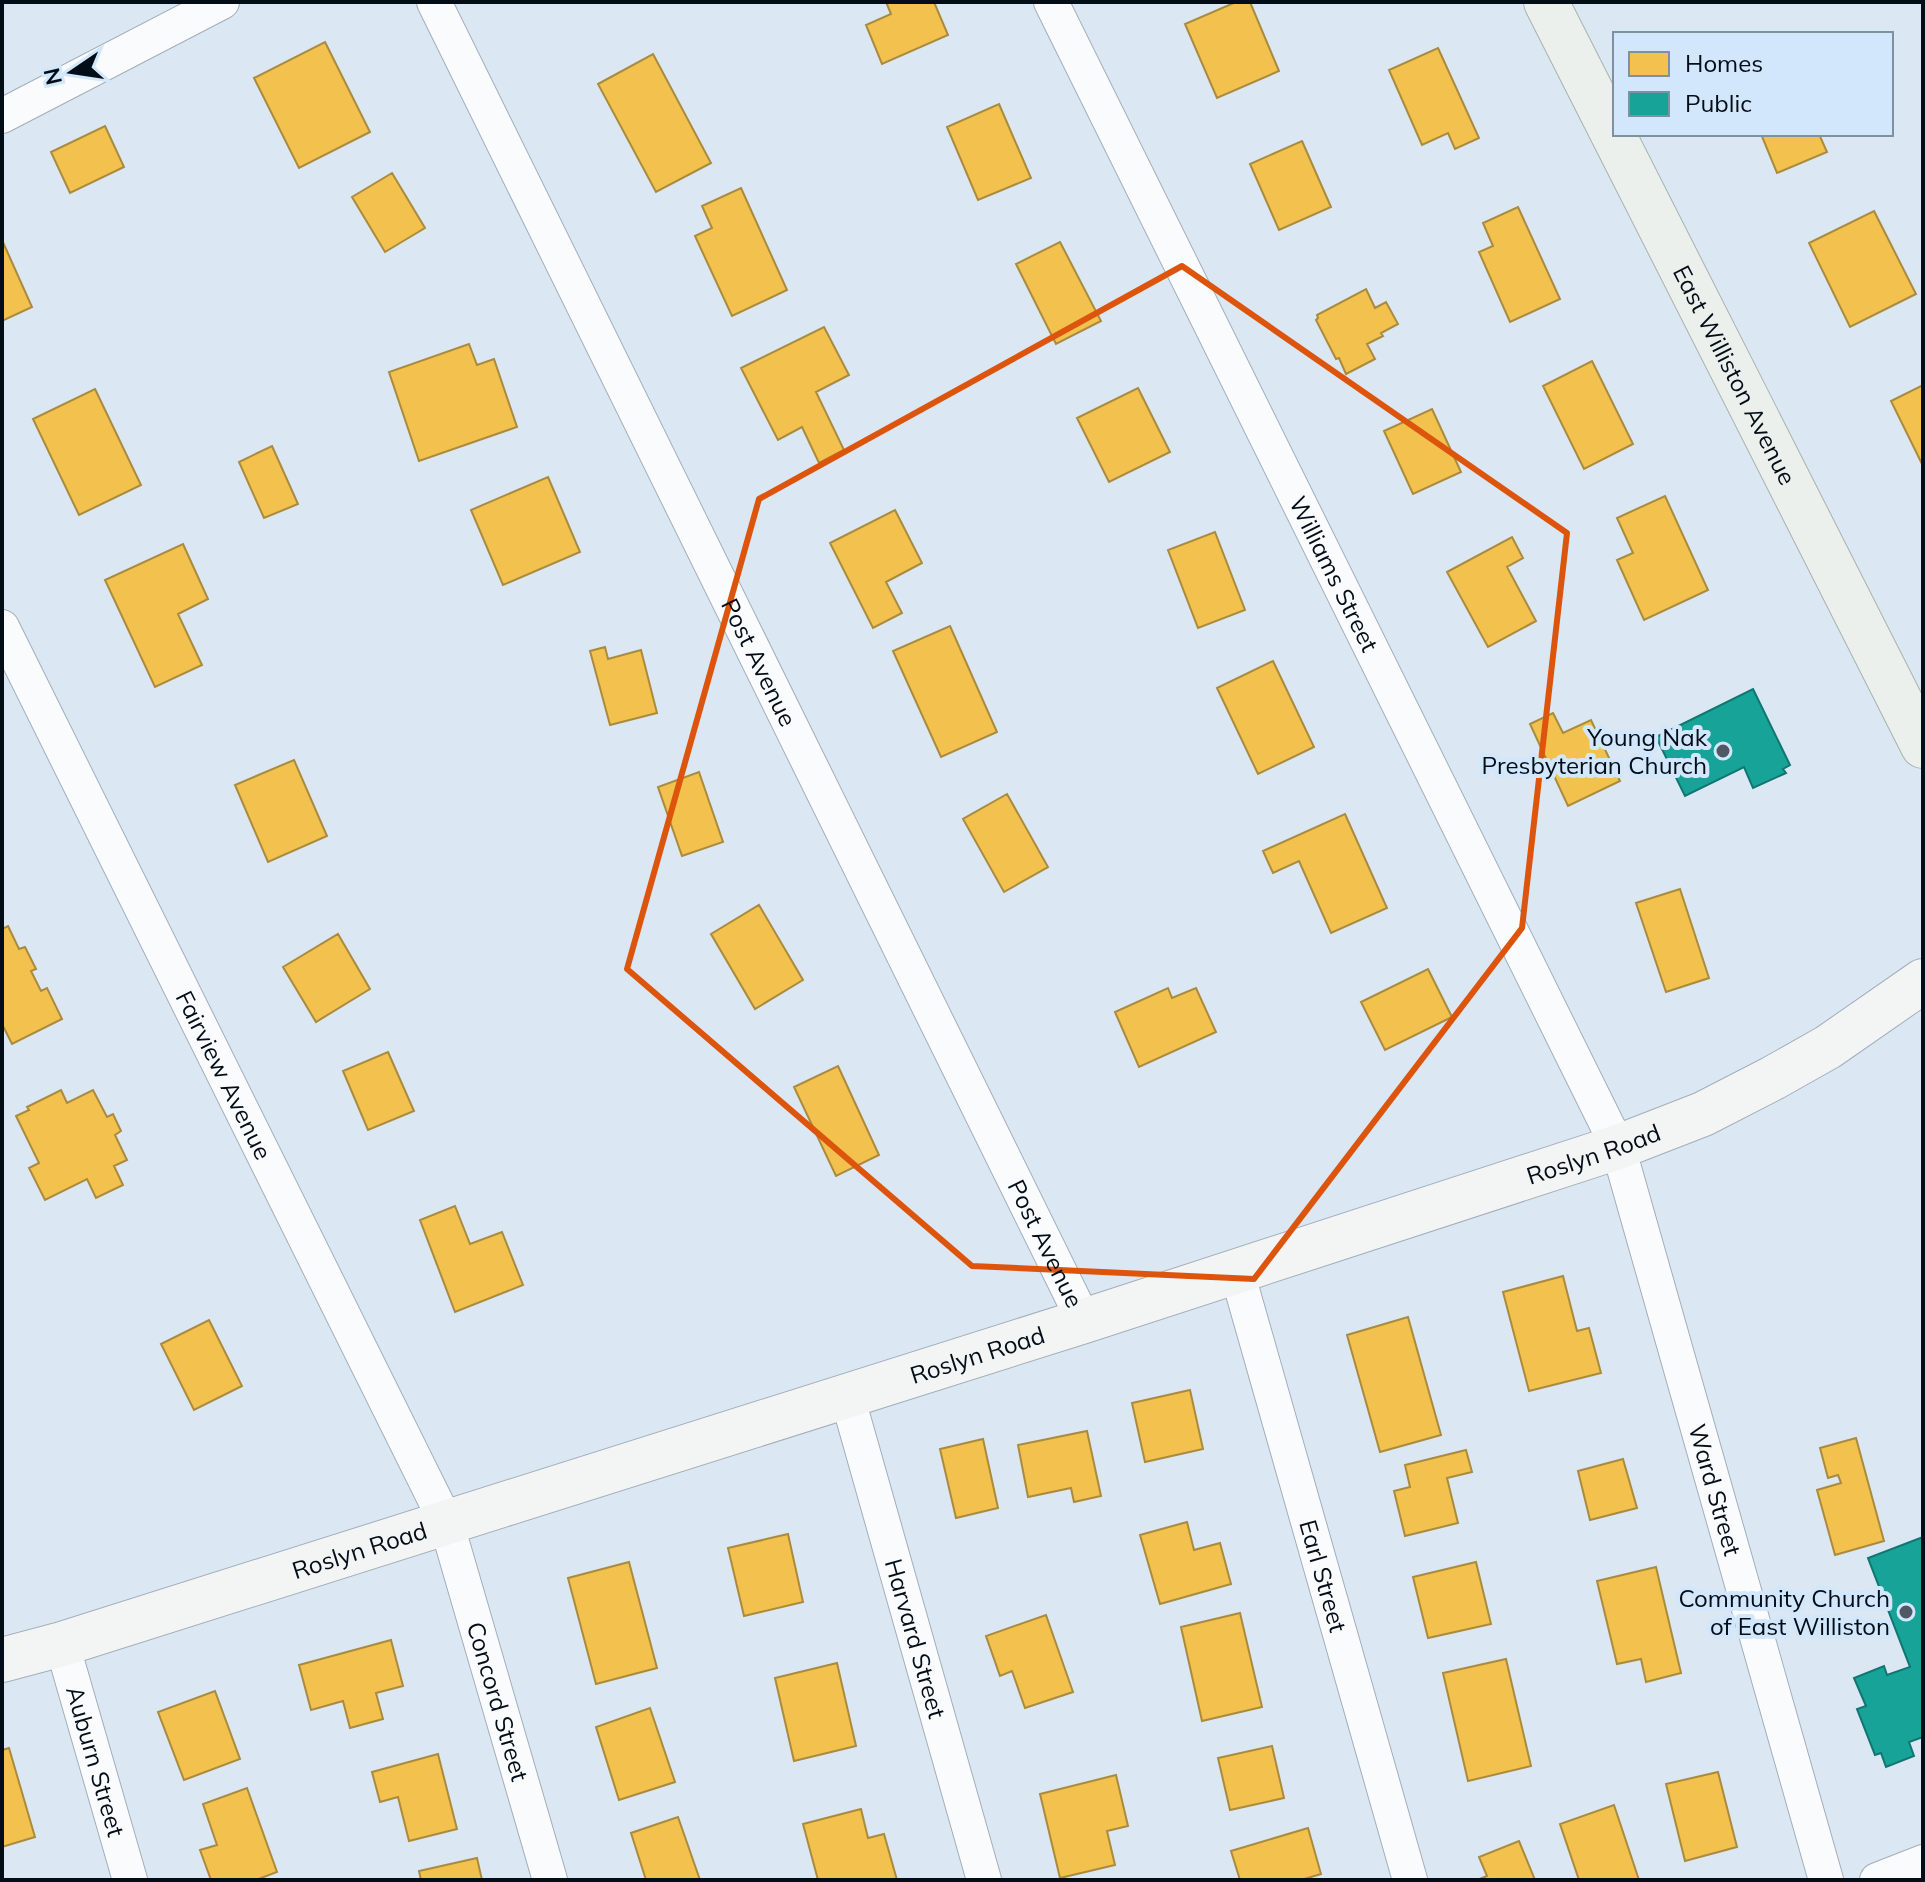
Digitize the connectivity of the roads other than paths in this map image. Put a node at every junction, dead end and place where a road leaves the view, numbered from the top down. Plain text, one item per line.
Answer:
1 (222, 2) edge
2 (434, 2) edge
3 (1051, 2) edge
4 (1546, 2) edge
5 (2, 116) edge
6 (1613, 134) edge
7 (1614, 136) edge
8 (2, 627) edge
9 (1923, 746) edge
10 (1923, 981) edge
11 (1618, 1147) junction
12 (1237, 1272) junction
13 (1084, 1321) junction
14 (847, 1396) junction
15 (446, 1522) junction
16 (62, 1644) junction
17 (2, 1660) edge
18 (1923, 1862) edge
19 (130, 1880) edge
20 (550, 1880) edge
21 (984, 1880) edge
22 (1410, 1880) edge
23 (1826, 1880) edge
24 (1877, 1880) edge

1 - 5 street
2 - 13 street, Post Avenue
3 - 11 street, Williams Street
4 - 6 main road, East Williston Avenue
7 - 9 main road, East Williston Avenue
8 - 15 street, Fairview Avenue
10 - 11 main road, Roslyn Road
11 - 12 main road, Roslyn Road
11 - 23 street, Ward Street
12 - 13 main road, Roslyn Road
12 - 22 street, Earl Street
13 - 14 main road, Roslyn Road
14 - 15 main road, Roslyn Road
14 - 21 street, Harvard Street
15 - 16 main road, Roslyn Road
15 - 20 street, Concord Street
16 - 17 main road, Roslyn Road
16 - 19 street, Auburn Street
18 - 24 street

